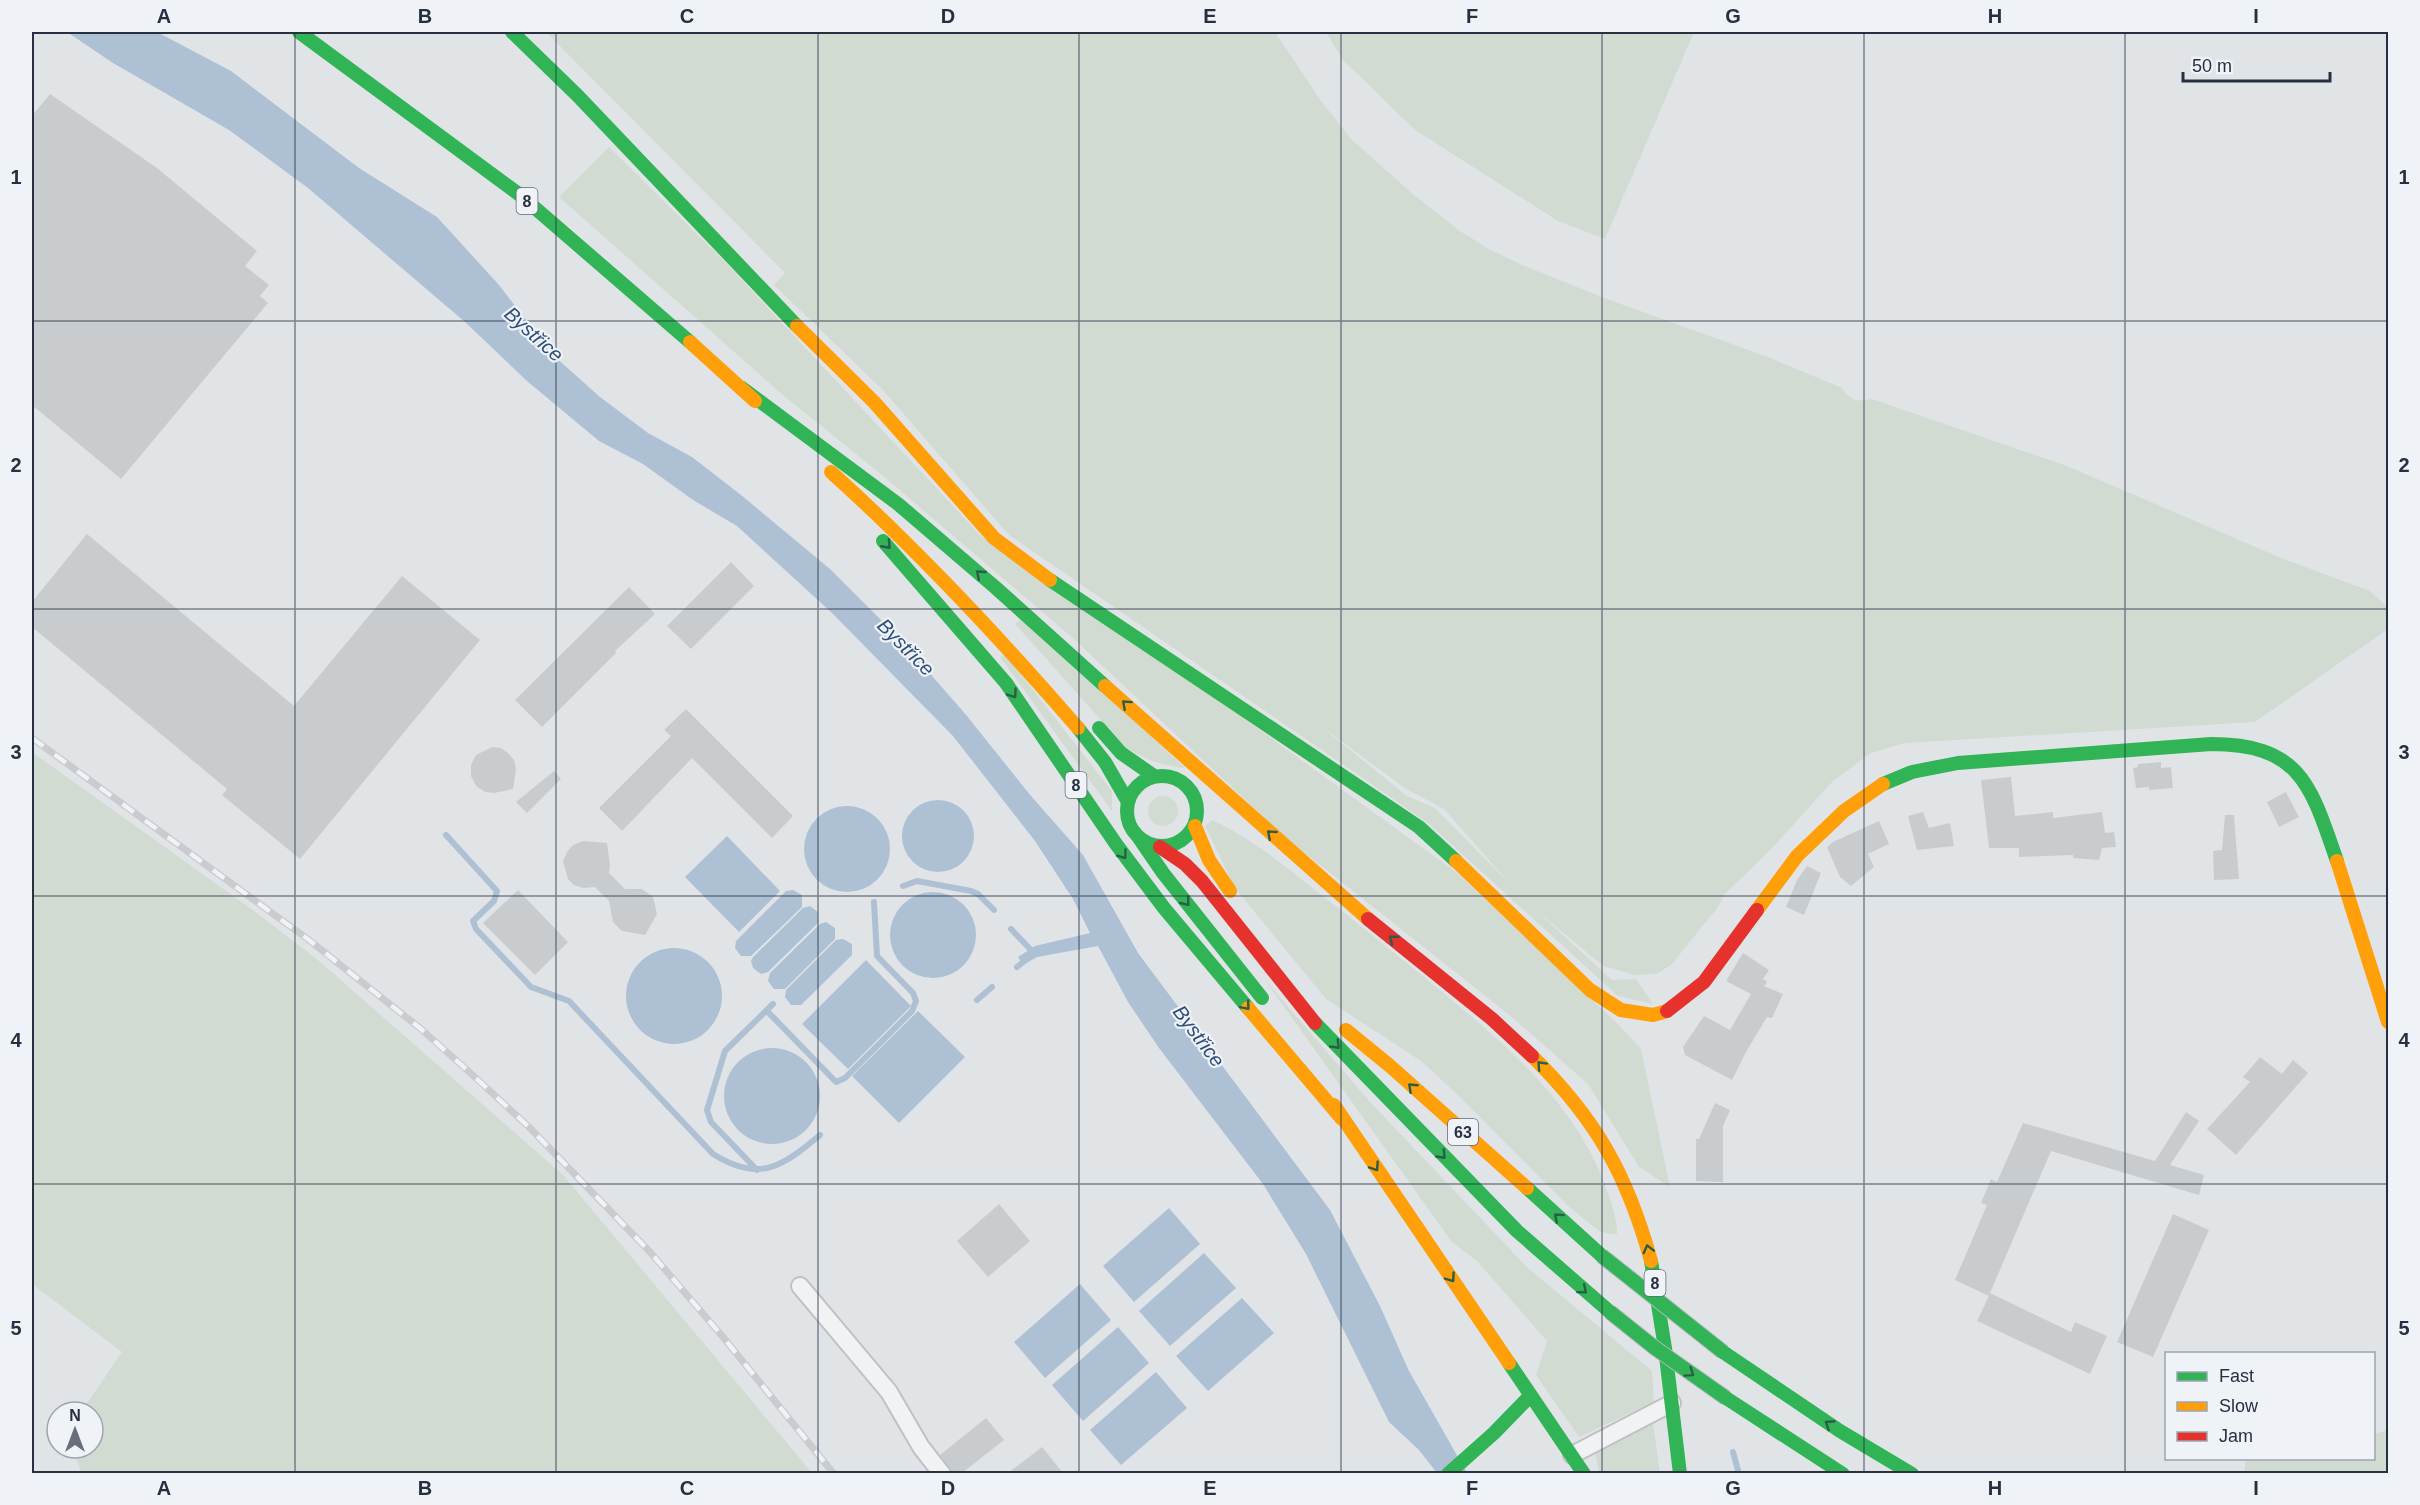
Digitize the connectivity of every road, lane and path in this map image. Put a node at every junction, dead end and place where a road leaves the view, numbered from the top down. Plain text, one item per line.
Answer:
1 (299, 32) edge
2 (512, 32) edge
3 (742, 388) junction
4 (825, 450) junction
5 (809, 453) junction
6 (963, 580) dead end
7 (1088, 716) dead end
8 (1154, 777) junction
9 (1128, 802) junction
10 (1195, 826) junction
11 (1251, 835) dead end
12 (1139, 838) junction
13 (1160, 847) junction
14 (1238, 902) dead end
15 (1362, 915) junction
16 (1270, 1010) dead end
17 (2388, 1022) edge
18 (1338, 1023) dead end
19 (1284, 1029) dead end
20 (1342, 1119) junction
21 (800, 1286) dead end
22 (1530, 1396) junction
23 (1672, 1403) junction
24 (1572, 1455) junction
25 (942, 1473) edge
26 (1448, 1473) edge
27 (1584, 1473) edge
28 (1680, 1473) edge
29 (1843, 1473) edge
30 (1912, 1473) edge

1 - 3 main road, 8
2 - 17 main road
3 - 4 main road, 8
3 - 5 main road, 8
4 - 6 main road
15 -> 4 main road, 8
5 - 9 main road
5 -> 20 main road, 8
7 - 8 main road
8 - 9 main road
8 - 10 main road
9 - 12 main road
10 - 13 main road
10 - 14 main road
11 - 15 main road
12 - 13 main road
12 -> 16 main road
13 -> 29 main road, 63, bridge
23 -> 15 main road, 8
30 -> 18 main road, 63, bridge
19 - 20 main road
20 -> 22 main road, 8
21 - 25 street
22 - 24 main road, 8
22 - 26 main road
23 - 24 street
23 - 28 main road, 8
24 - 27 main road, 8

